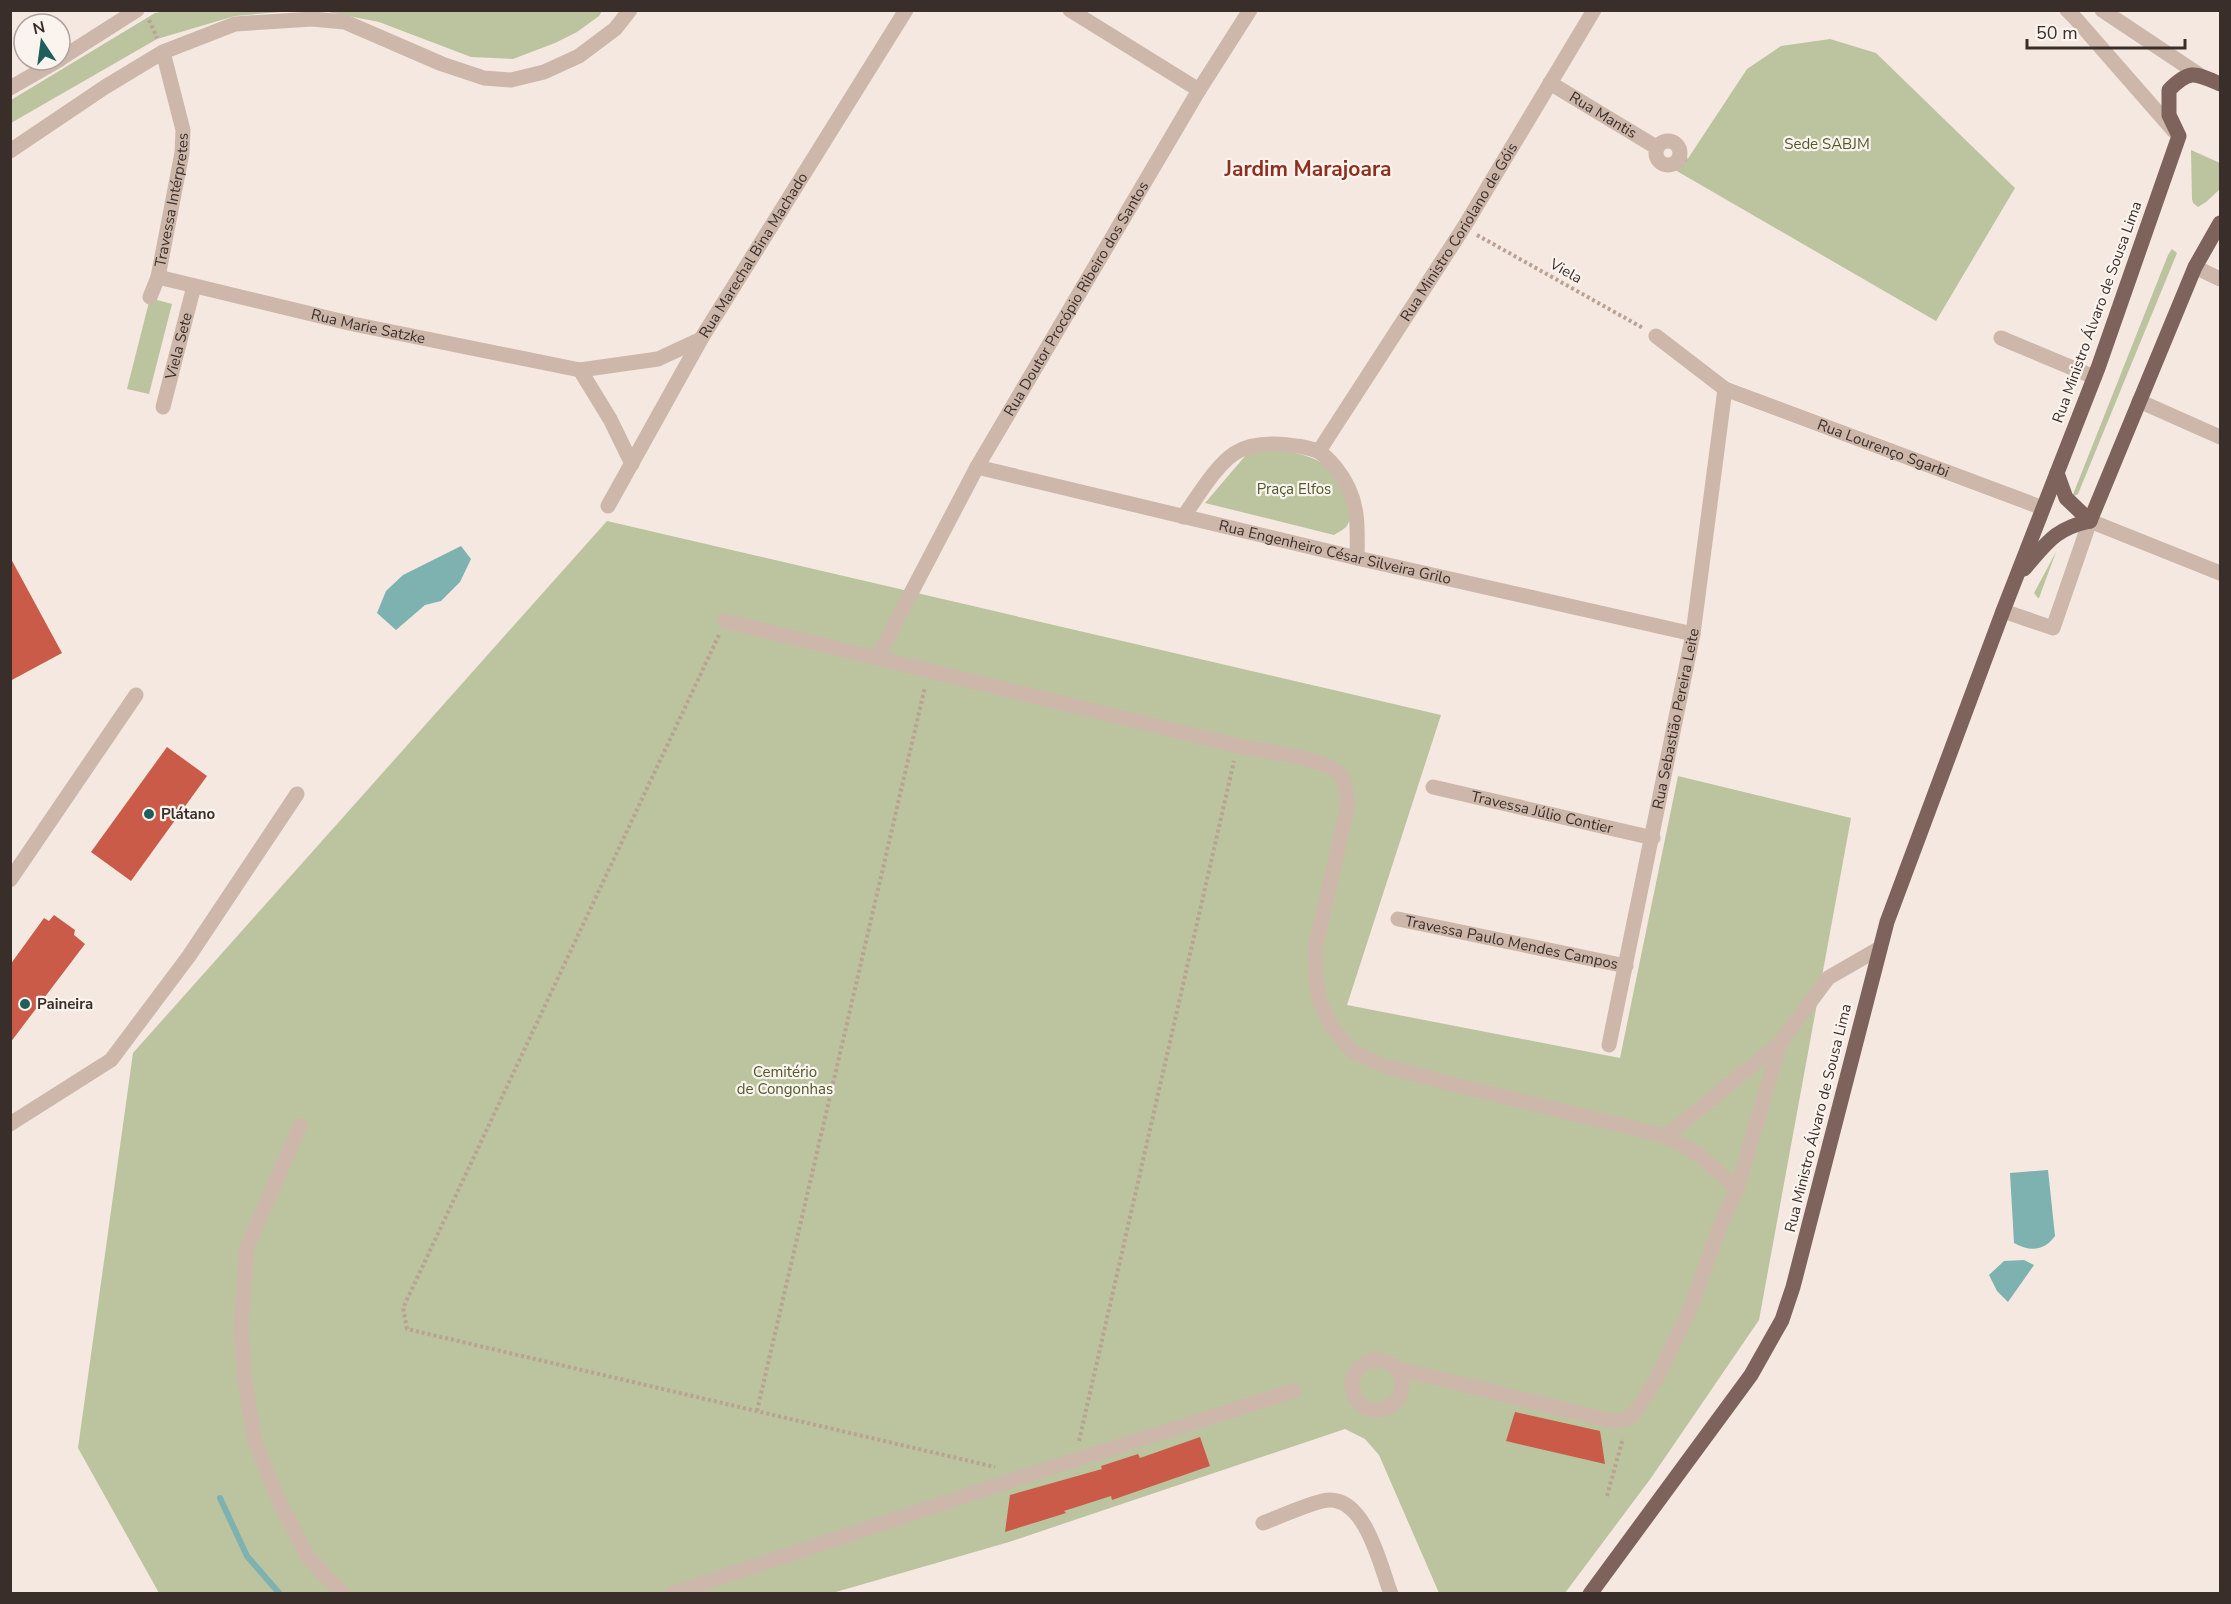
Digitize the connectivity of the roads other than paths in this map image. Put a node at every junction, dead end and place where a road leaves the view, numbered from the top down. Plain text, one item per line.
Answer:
1 (137, 10) edge
2 (630, 10) edge
3 (906, 10) edge
4 (1070, 10) edge
5 (1250, 10) edge
6 (1594, 10) edge
7 (2067, 10) edge
8 (2102, 10) edge
9 (72, 52) edge
10 (163, 52) junction
11 (38, 72) edge
12 (2198, 74) junction
13 (1550, 83) junction
14 (2220, 84) edge
15 (10, 88) edge
16 (1199, 90) junction
17 (2179, 136) junction
18 (10, 151) edge
19 (1683, 158) dead end
20 (2220, 223) edge
21 (2195, 267) junction
22 (158, 277) junction
23 (2220, 279) edge
24 (194, 286) junction
25 (150, 297) dead end
26 (1656, 336) road end
27 (2001, 338) dead end
28 (701, 339) junction
29 (580, 370) junction
30 (2094, 377) junction
31 (1725, 389) junction
32 (2139, 401) junction
33 (163, 407) dead end
34 (2220, 437) edge
35 (1319, 451) junction
36 (632, 464) junction
37 (977, 467) junction
38 (2057, 473) junction
39 (608, 506) dead end
40 (2043, 508) junction
41 (1183, 517) junction
42 (2090, 521) junction
43 (1357, 558) junction
44 (2220, 573) edge
45 (2017, 577) junction
46 (2003, 611) junction
47 (725, 621) road end
48 (1693, 634) junction
49 (877, 658) junction
50 (136, 695) dead end
51 (1433, 787) dead end
52 (297, 794) dead end
53 (1653, 838) junction
54 (10, 879) edge
55 (1398, 919) dead end
56 (1880, 948) junction
57 (1626, 966) junction
58 (1780, 1043) junction
59 (1609, 1045) dead end
60 (10, 1124) edge
61 (300, 1126) dead end
62 (1666, 1136) junction
63 (1737, 1188) junction
64 (1396, 1368) dead end
65 (1293, 1391) dead end
66 (1263, 1523) dead end
67 (343, 1593) edge
68 (671, 1593) edge
69 (1391, 1593) edge
70 (1590, 1593) edge

1 - 9 street
2 - 10 street
3 - 28 street, Rua Marechal Bina Machado
4 - 16 street
5 - 16 street, Rua Doutor Procópio Ribeiro dos Santos
6 - 13 street, Rua Ministro Coriolano de Góis
7 - 17 street
8 - 12 street
10 - 18 street
10 - 22 street, Travessa Intérpretes
11 - 15 street
12 - 14 main road
12 - 17 main road
13 - 19 street, Rua Mantis
13 - 35 street, Rua Ministro Coriolano de Góis
16 - 37 street, Rua Doutor Procópio Ribeiro dos Santos
17 - 30 main road, Rua Ministro Álvaro de Sousa Lima
20 - 21 main road
21 - 23 street
21 - 32 main road
22 - 24 street, Rua Marie Satzke
22 - 25 street, Travessa Intérpretes
24 - 29 street, Rua Marie Satzke
24 - 33 street, Viela Sete
26 - 31 street, Rua Lourenço Sgarbi
27 - 30 street
28 - 29 street, Rua Marie Satzke
28 - 36 street, Rua Marechal Bina Machado
29 - 36 street
30 - 38 main road, Rua Ministro Álvaro de Sousa Lima
31 - 40 street, Rua Lourenço Sgarbi
31 - 48 street, Rua Sebastião Pereira Leite
32 - 34 street
32 - 42 main road
35 - 41 street
35 - 43 street
36 - 39 street, Rua Marechal Bina Machado
37 - 41 street, Rua Engenheiro César Silveira Grilo
37 - 49 street, Rua Doutor Procópio Ribeiro dos Santos
38 - 40 main road, Rua Ministro Álvaro de Sousa Lima
38 - 42 main road
40 - 45 main road, Rua Ministro Álvaro de Sousa Lima
41 - 43 street, Rua Engenheiro César Silveira Grilo
42 - 44 street
42 - 45 main road, Rua Ministro Álvaro de Sousa Lima
42 - 46 street
43 - 48 street, Rua Engenheiro César Silveira Grilo
45 - 46 main road, Rua Ministro Álvaro de Sousa Lima
46 - 56 main road, Rua Ministro Álvaro de Sousa Lima
47 - 49 street
48 - 53 street, Rua Sebastião Pereira Leite
49 - 62 street
50 - 54 street
51 - 53 street, Travessa Júlio Contier
52 - 60 street
53 - 57 street, Rua Sebastião Pereira Leite
55 - 57 street, Travessa Paulo Mendes Campos
56 - 58 street
56 - 70 main road, Rua Ministro Álvaro de Sousa Lima
57 - 59 street, Rua Sebastião Pereira Leite
58 - 62 street
58 - 63 street
61 - 67 street
62 - 63 street
63 - 64 street
65 - 68 street
66 - 69 street

